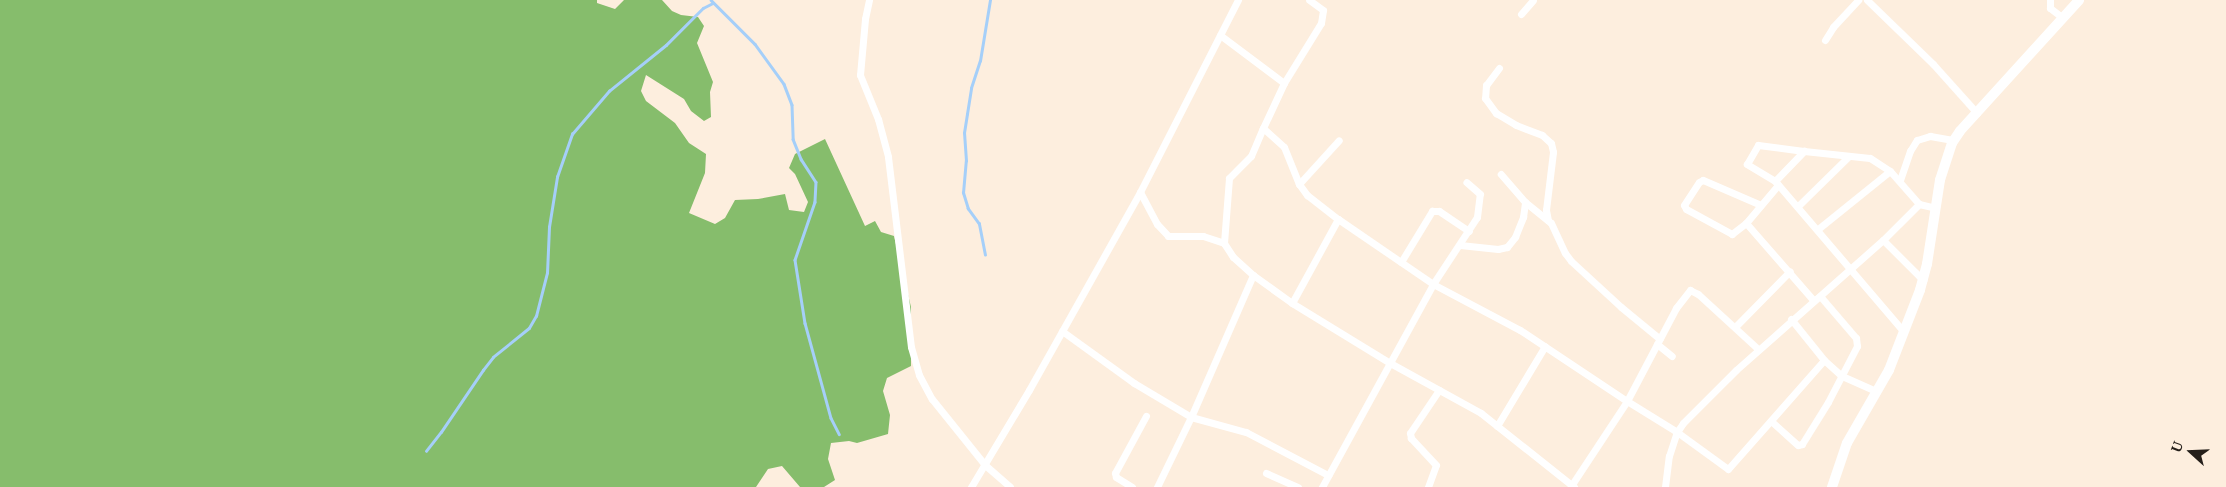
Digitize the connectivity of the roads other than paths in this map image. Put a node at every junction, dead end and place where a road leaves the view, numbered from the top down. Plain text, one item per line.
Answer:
1 (869, 0) edge
2 (1238, 0) edge
3 (1309, 0) edge
4 (1858, 0) edge
5 (1867, 0) edge
6 (2050, 0) edge
7 (2079, 0) edge
8 (1531, 1) edge
9 (1521, 14) dead end
10 (2063, 18) junction
11 (1220, 35) junction
12 (1825, 40) dead end
13 (1499, 68) dead end
14 (1284, 83) junction
15 (1977, 113) junction
16 (1263, 128) junction
17 (1339, 140) dead end
18 (1953, 140) junction
19 (1804, 151) junction
20 (1849, 156) junction
21 (1890, 171) junction
22 (1502, 174) dead end
23 (1900, 180) junction
24 (1466, 182) dead end
25 (1777, 183) junction
26 (1299, 184) junction
27 (1140, 192) junction
28 (1525, 202) junction
29 (1919, 204) junction
30 (1761, 205) junction
31 (1798, 206) junction
32 (1936, 208) junction
33 (1338, 219) junction
34 (1548, 220) junction
35 (1746, 223) junction
36 (1818, 229) junction
37 (1469, 231) junction
38 (1883, 240) junction
39 (1224, 243) junction
40 (1460, 245) junction
41 (1401, 262) junction
42 (1851, 268) junction
43 (1790, 272) junction
44 (1252, 275) junction
45 (1923, 280) junction
46 (1432, 284) junction
47 (1817, 298) junction
48 (1292, 303) junction
49 (1791, 320) junction
50 (1735, 327) junction
51 (1062, 330) junction
52 (1904, 332) junction
53 (1659, 342) junction
54 (1544, 346) junction
55 (1758, 350) junction
56 (1672, 356) dead end
57 (1824, 360) junction
58 (1390, 363) junction
59 (1842, 376) junction
60 (1439, 390) junction
61 (1876, 391) junction
62 (1628, 401) junction
63 (1146, 416) dead end
64 (1191, 417) junction
65 (1771, 421) junction
66 (1498, 426) junction
67 (1677, 432) junction
68 (984, 464) junction
69 (1266, 473) dead end
70 (1328, 475) junction
71 (1572, 486) edge
72 (971, 487) edge
73 (1010, 487) edge
74 (1132, 487) edge
75 (1157, 487) edge
76 (1298, 487) edge
77 (1322, 487) edge
78 (1428, 487) edge
79 (1665, 487) edge
80 (1832, 487) edge

1 - 68 street
2 - 11 street
3 - 14 street
4 - 12 street
5 - 15 street
6 - 10 street
7 - 10 street
8 - 9 street
10 - 15 street
11 - 14 street
11 - 27 street
13 - 34 street
14 - 16 street
15 - 18 street
16 - 26 street
16 - 39 street
17 - 26 street
18 - 23 street
18 - 32 street
19 - 20 street
19 - 25 street
19 - 25 street
20 - 21 street
20 - 31 street
21 - 23 street
21 - 36 street
22 - 28 street
23 - 29 street
24 - 37 street
25 - 30 street
25 - 31 street
26 - 33 street
27 - 39 street
27 - 51 street
28 - 34 street
28 - 40 street
29 - 32 street
29 - 38 street
30 - 35 street
30 - 35 street
31 - 36 street
32 - 45 street
33 - 41 street
33 - 48 street
34 - 53 street
35 - 43 street
36 - 42 street
37 - 40 street
37 - 41 street
38 - 42 street
38 - 45 street
39 - 44 street
40 - 46 street
41 - 46 street
42 - 47 street
42 - 52 street
43 - 47 street
43 - 50 street
44 - 48 street
44 - 64 street
45 - 52 street
46 - 54 street
46 - 58 street
47 - 49 street
47 - 59 street
48 - 58 street
49 - 55 street
49 - 57 street
50 - 53 street
50 - 55 street
51 - 64 street
51 - 68 street
52 - 61 street
53 - 56 street
53 - 62 street
54 - 62 street
54 - 66 street
55 - 67 street
57 - 59 street
57 - 65 street
58 - 60 street
58 - 70 street
59 - 61 street
59 - 65 street
60 - 66 street
60 - 78 street
61 - 80 street
62 - 67 street
62 - 71 street
63 - 74 street
64 - 70 street
64 - 75 street
65 - 67 street
66 - 71 street
67 - 79 street
68 - 72 street
68 - 73 street
69 - 76 street
70 - 77 street

